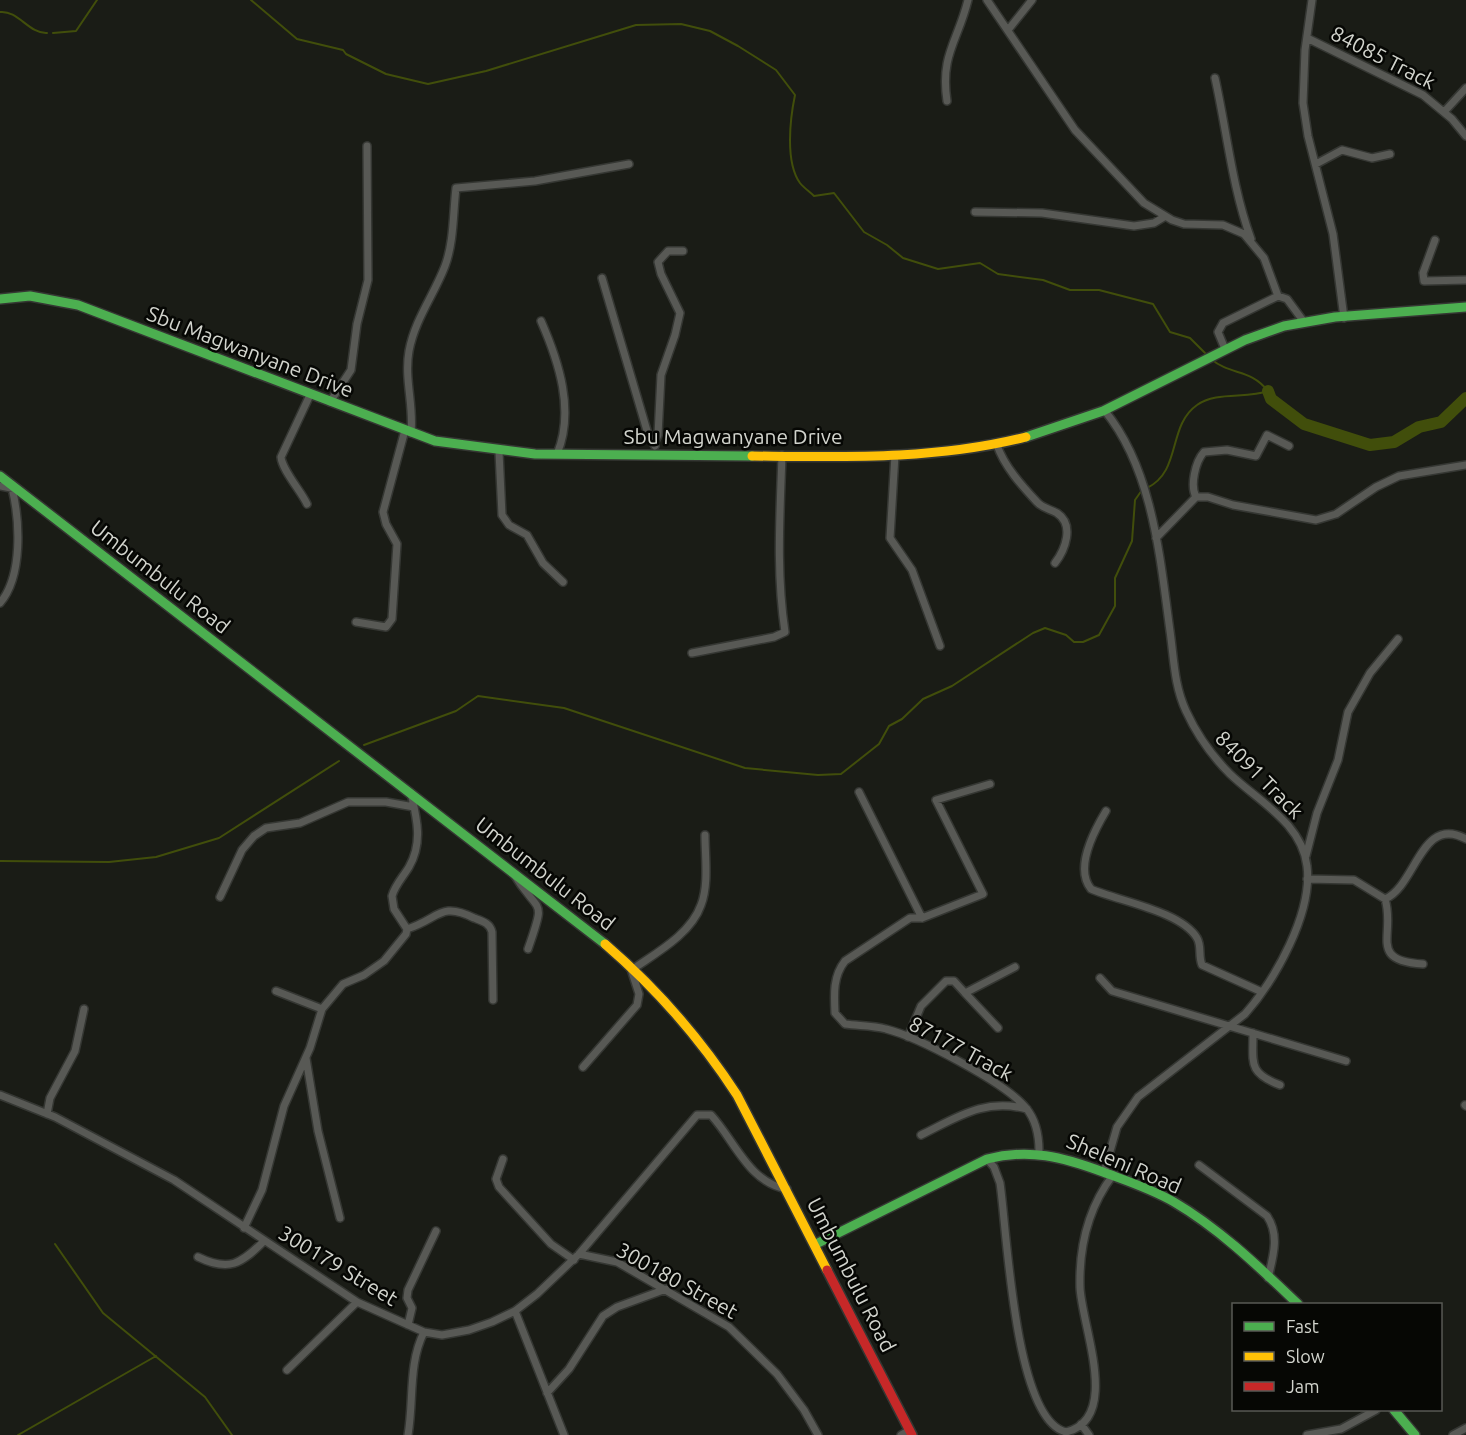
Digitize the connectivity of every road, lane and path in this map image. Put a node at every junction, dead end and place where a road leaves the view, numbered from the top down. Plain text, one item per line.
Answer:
1 (968, 0) edge
2 (987, 0) edge
3 (1032, 0) edge
4 (1312, 0) edge
5 (1008, 30) junction
6 (1307, 38) junction
7 (1215, 78) dead end
8 (1466, 88) edge
9 (947, 101) dead end
10 (1444, 112) junction
11 (1466, 136) edge
12 (366, 146) dead end
13 (1390, 154) dead end
14 (629, 164) dead end
15 (1316, 164) junction
16 (975, 212) dead end
17 (1164, 217) junction
18 (1251, 239) junction
19 (1435, 240) dead end
20 (683, 251) dead end
21 (602, 278) dead end
22 (1466, 280) edge
23 (1278, 296) junction
24 (0, 299) edge
25 (1466, 307) edge
26 (1344, 318) junction
27 (541, 321) dead end
28 (1304, 322) junction
29 (1223, 350) junction
30 (310, 394) junction
31 (330, 402) junction
32 (1105, 411) junction
33 (408, 432) junction
34 (654, 444) junction
35 (997, 445) junction
36 (1289, 446) dead end
37 (499, 452) junction
38 (557, 454) junction
39 (657, 454) junction
40 (782, 455) junction
41 (896, 456) junction
42 (1466, 465) edge
43 (0, 476) edge
44 (0, 486) edge
45 (15, 489) junction
46 (1196, 497) junction
47 (307, 504) dead end
48 (1155, 538) junction
49 (1055, 563) dead end
50 (563, 582) dead end
51 (0, 603) edge
52 (356, 622) dead end
53 (1398, 639) dead end
54 (940, 646) dead end
55 (692, 653) dead end
56 (990, 784) dead end
57 (859, 792) dead end
58 (411, 793) junction
59 (414, 807) junction
60 (1106, 811) dead end
61 (705, 835) dead end
62 (1466, 838) edge
63 (1306, 856) junction
64 (510, 868) junction
65 (1307, 879) junction
66 (220, 897) dead end
67 (1385, 899) junction
68 (922, 918) junction
69 (407, 929) junction
70 (528, 950) dead end
71 (1423, 964) dead end
72 (631, 967) junction
73 (1015, 968) dead end
74 (1100, 978) dead end
75 (276, 991) dead end
76 (1262, 992) junction
77 (965, 993) junction
78 (493, 1000) dead end
79 (84, 1009) dead end
80 (322, 1009) junction
81 (1230, 1026) junction
82 (998, 1028) dead end
83 (1253, 1033) junction
84 (908, 1037) junction
85 (306, 1058) junction
86 (1346, 1061) dead end
87 (583, 1067) dead end
88 (1280, 1085) dead end
89 (0, 1095) edge
90 (1027, 1109) junction
91 (47, 1114) junction
92 (921, 1135) dead end
93 (1039, 1151) junction
94 (503, 1159) dead end
95 (987, 1159) junction
96 (1199, 1165) dead end
97 (1108, 1174) junction
98 (787, 1189) junction
99 (340, 1218) dead end
100 (244, 1228) junction
101 (436, 1231) dead end
102 (264, 1241) junction
103 (816, 1244) junction
104 (198, 1257) dead end
105 (576, 1257) junction
106 (1268, 1278) junction
107 (666, 1290) junction
108 (357, 1302) junction
109 (1296, 1303) edge
110 (515, 1311) junction
111 (408, 1325) junction
112 (424, 1332) junction
113 (287, 1370) dead end
114 (547, 1393) junction
115 (1374, 1411) edge
116 (1395, 1411) edge
117 (1081, 1424) junction
118 (1466, 1428) edge
119 (908, 1433) edge
120 (408, 1435) edge
121 (564, 1435) edge
122 (818, 1435) edge
123 (1089, 1435) edge
124 (1307, 1435) edge
125 (1415, 1435) edge
126 (1453, 1435) edge

1 - 9 street
2 - 5 street
3 - 5 street
4 - 6 street
5 - 17 street
6 - 10 street, 84085 Track
6 - 15 street
7 - 18 street
8 - 10 street
10 - 11 street, 84085 Track
12 - 31 street
13 - 15 street
14 - 33 street
15 - 26 street
16 - 17 street
17 - 18 street
18 - 23 street
19 - 22 street
20 - 34 street
21 - 34 street
23 - 28 street
23 - 29 street
24 - 30 main road, Sbu Magwanyane Drive
25 - 26 main road, Sbu Magwanyane Drive
26 - 28 main road, Sbu Magwanyane Drive
27 - 38 street
28 - 29 main road, Sbu Magwanyane Drive
29 - 32 main road, Sbu Magwanyane Drive
30 - 31 main road, Sbu Magwanyane Drive
30 - 47 street
31 - 33 main road, Sbu Magwanyane Drive
32 - 35 main road, Sbu Magwanyane Drive
32 - 48 street, 84091 Track
33 - 37 main road, Sbu Magwanyane Drive
33 - 52 street
34 - 39 street
35 - 41 main road, Sbu Magwanyane Drive
35 - 49 street
36 - 46 street
37 - 38 main road, Sbu Magwanyane Drive
37 - 50 street
38 - 39 main road, Sbu Magwanyane Drive
39 - 40 main road, Sbu Magwanyane Drive
40 - 41 main road, Sbu Magwanyane Drive
40 - 55 street
41 - 54 street
42 - 46 street
43 - 45 main road, Umbumbulu Road
44 - 45 street
45 - 51 street
45 - 58 main road, Umbumbulu Road
46 - 48 street
48 - 63 street, 84091 Track
53 - 63 street
56 - 68 street
57 - 68 street
58 - 59 street
58 - 64 main road, Umbumbulu Road
59 - 66 street
59 - 69 street
60 - 76 street
61 - 72 street
62 - 67 street
63 - 65 street, 84091 Track
64 - 70 street
64 - 72 main road, Umbumbulu Road
65 - 67 street
65 - 76 street, 84091 Track
67 - 71 street
68 - 84 street, 87177 Track
69 - 78 street
69 - 80 street
72 - 87 street
72 - 98 main road, Umbumbulu Road
73 - 77 street
74 - 81 street
75 - 80 street
76 - 81 street, 84091 Track
77 - 82 street
77 - 84 street
79 - 91 street
80 - 85 street
81 - 83 street
81 - 97 street, 84091 Track
83 - 86 street
83 - 88 street
84 - 90 street, 87177 Track
85 - 99 street
85 - 100 street
89 - 91 street, 300179 Street
90 - 92 street
90 - 93 street, 87177 Track
91 - 100 street, 300179 Street
93 - 95 main road, Sheleni Road
93 - 97 main road, Sheleni Road
94 - 105 street
95 - 103 main road, Sheleni Road
95 - 117 street
96 - 106 street
97 - 106 main road, Sheleni Road
97 - 117 street, 84091 Track
98 - 103 main road, Umbumbulu Road
98 - 105 street, 300179 Street
100 - 102 street, 300179 Street
101 - 111 street
102 - 104 street
102 - 108 street, 300179 Street
103 - 119 main road, Umbumbulu Road
105 - 107 street, 300180 Street
105 - 110 street, 300179 Street
106 - 109 main road, Sheleni Road
107 - 114 street
107 - 122 street, 300180 Street
108 - 111 street, 300179 Street
108 - 113 street
110 - 112 street, 300179 Street
110 - 114 street
111 - 112 street, 300179 Street
112 - 120 street
114 - 121 street
115 - 124 street
116 - 125 main road
117 - 123 street
118 - 126 street

